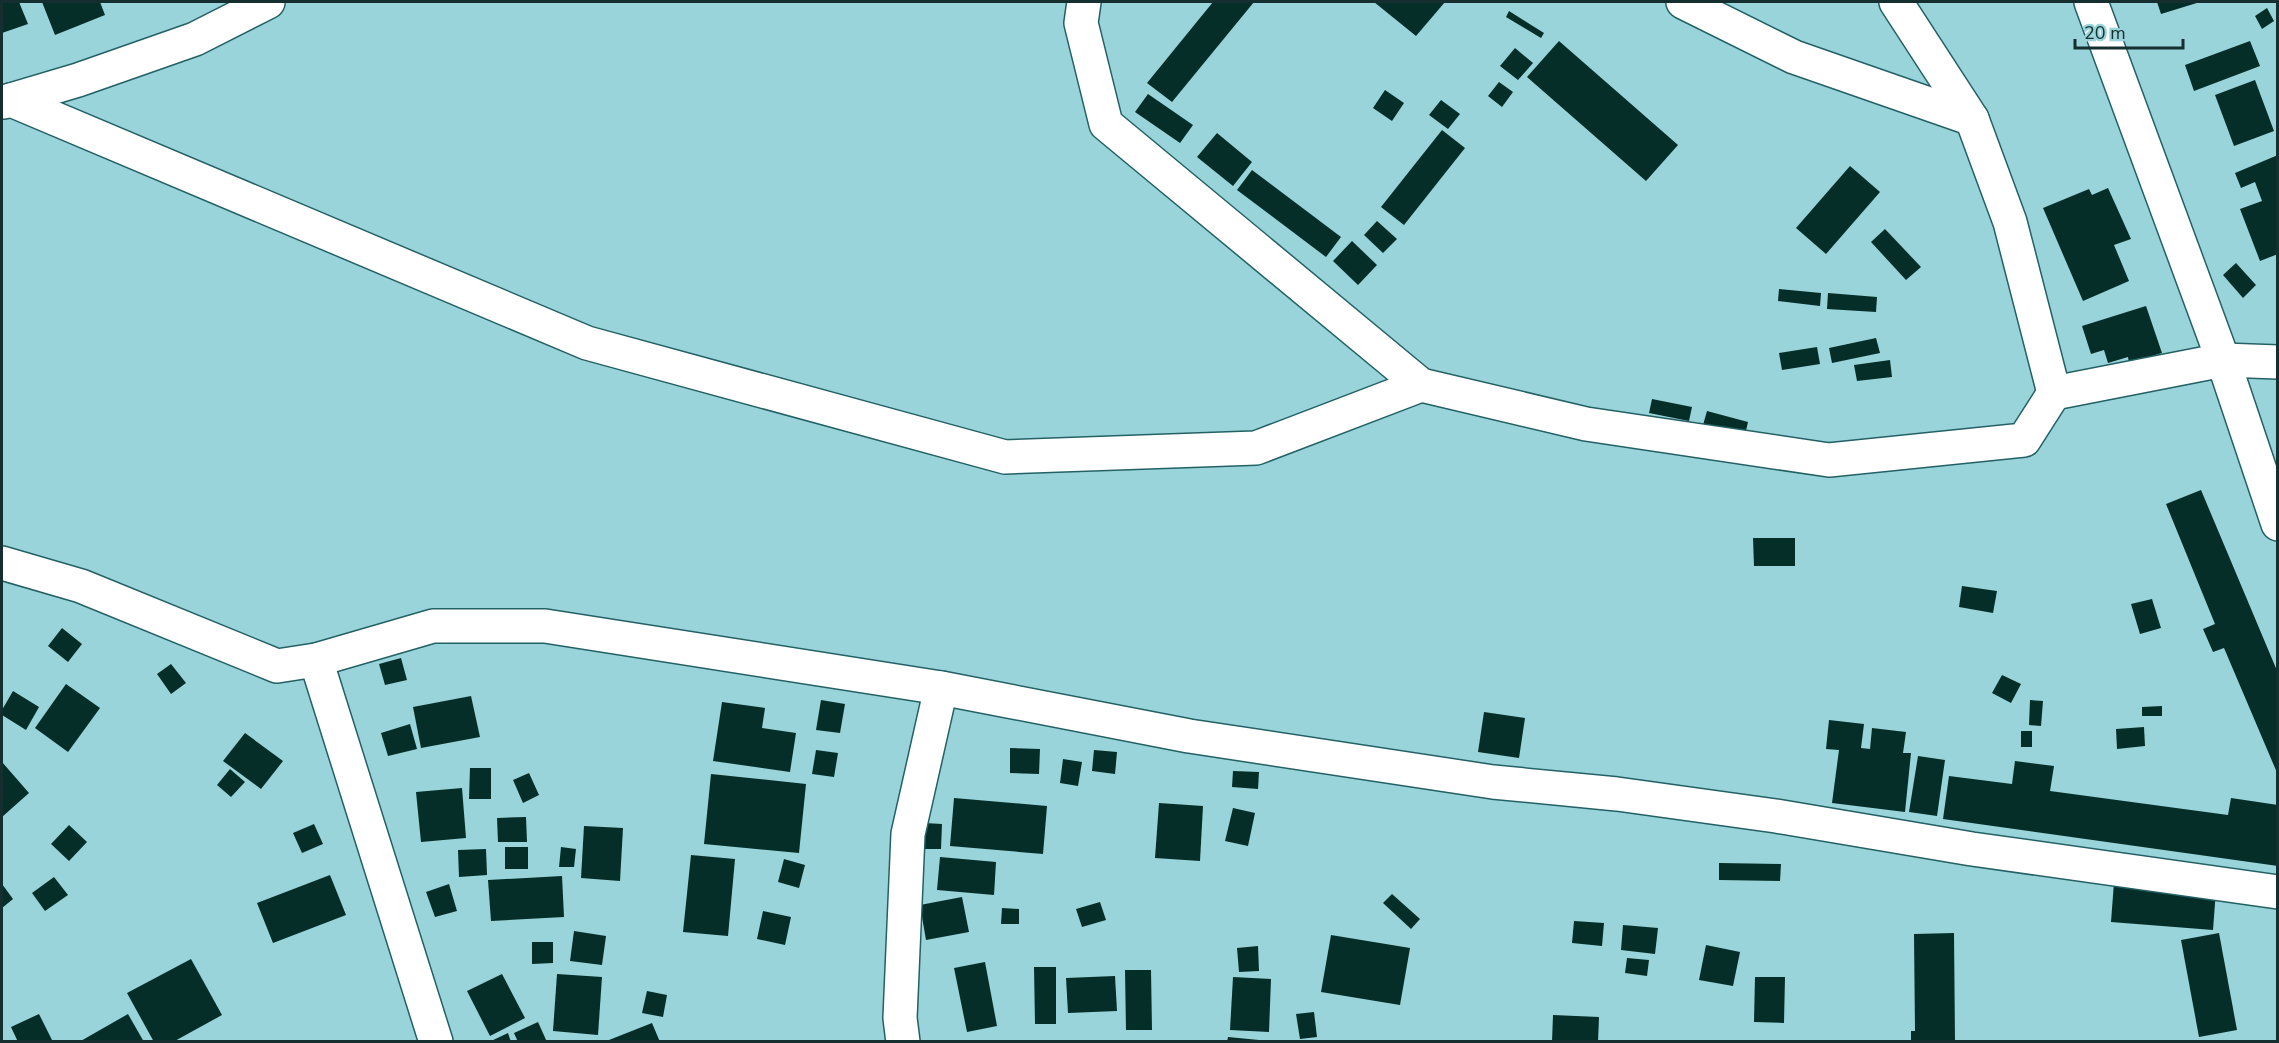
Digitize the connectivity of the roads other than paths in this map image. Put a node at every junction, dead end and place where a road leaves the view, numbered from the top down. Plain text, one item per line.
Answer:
1 (268, 2) edge
2 (1084, 2) edge
3 (1683, 2) edge
4 (1896, 2) edge
5 (2091, 2) edge
6 (6, 101) edge
7 (1972, 118) junction
8 (2223, 360) junction
9 (2277, 362) edge
10 (1421, 385) junction
11 (2054, 393) junction
12 (2277, 524) edge
13 (2, 563) edge
14 (316, 660) junction
15 (941, 688) junction
16 (2277, 892) edge
17 (436, 1041) edge
18 (903, 1041) edge

1 - 6 street
2 - 10 street
3 - 7 street
4 - 7 street
5 - 8 street
6 - 10 street
7 - 11 street
8 - 9 street
8 - 11 street
8 - 12 street
10 - 11 street
13 - 14 street
14 - 15 street
14 - 17 street
15 - 16 street
15 - 18 street

